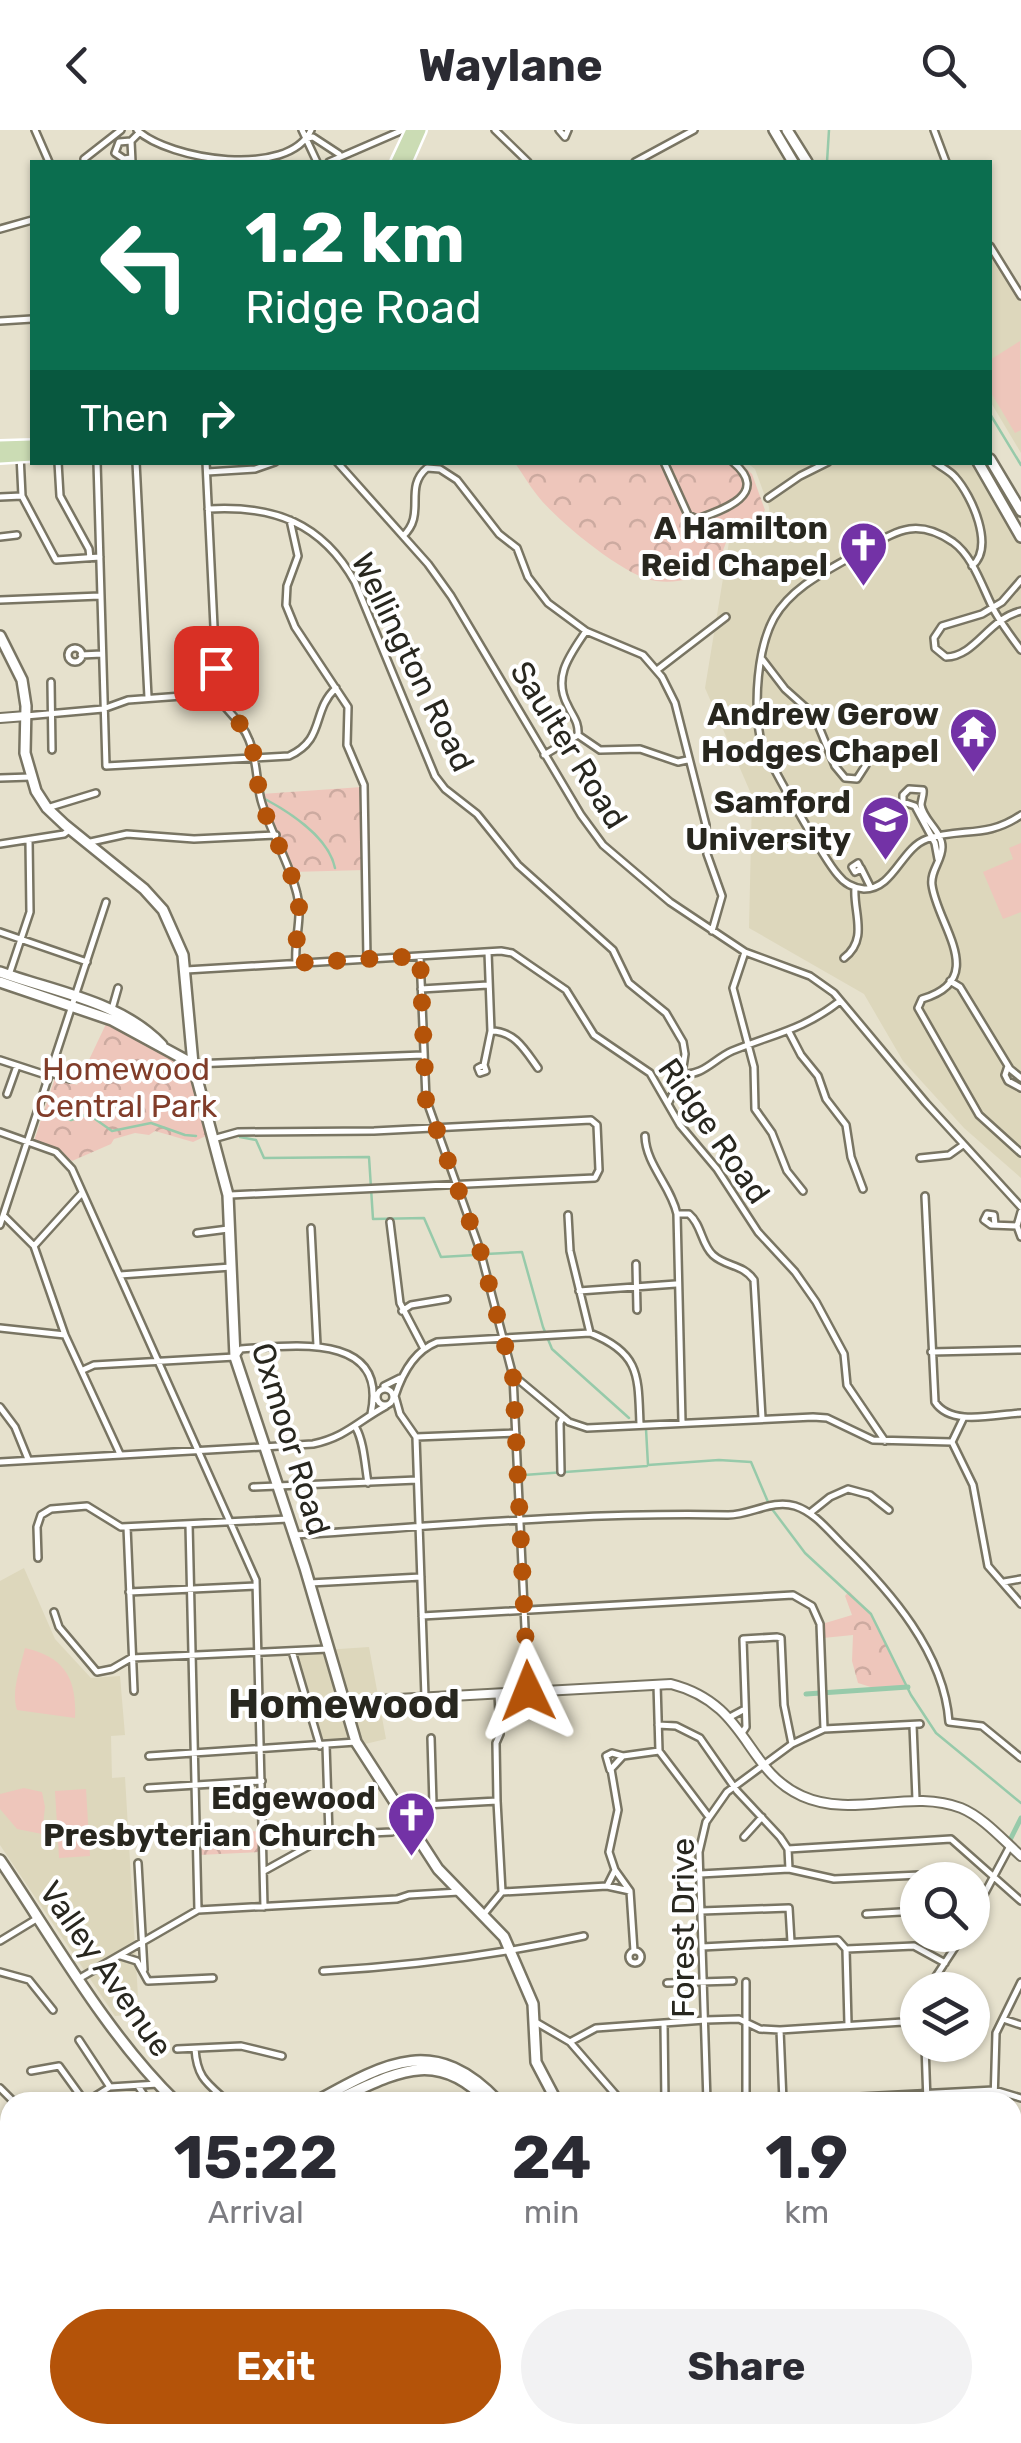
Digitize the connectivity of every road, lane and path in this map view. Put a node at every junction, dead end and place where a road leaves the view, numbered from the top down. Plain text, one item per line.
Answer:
1 (35, 130) edge
2 (120, 130) edge
3 (302, 130) edge
4 (311, 130) edge
5 (380, 130) edge
6 (402, 130) edge
7 (412, 130) edge
8 (420, 130) edge
9 (495, 130) edge
10 (509, 130) edge
11 (560, 130) edge
12 (568, 130) edge
13 (694, 130) edge
14 (774, 130) edge
15 (787, 130) edge
16 (934, 130) edge
17 (138, 131) edge
18 (307, 138) junction
19 (380, 139) junction
20 (504, 140) junction
21 (131, 141) junction
22 (341, 155) junction
23 (84, 159) dead end
24 (48, 160) edge
25 (132, 160) edge
26 (316, 160) edge
27 (332, 160) edge
28 (398, 160) edge
29 (407, 160) edge
30 (526, 160) edge
31 (638, 160) edge
32 (792, 160) edge
33 (806, 160) edge
34 (945, 160) edge
35 (30, 221) edge
36 (0, 229) edge
37 (992, 249) edge
38 (1021, 296) edge
39 (30, 319) edge
40 (0, 321) edge
41 (3, 450) edge
42 (28, 451) edge
43 (992, 462) edge
44 (58, 465) edge
45 (98, 465) edge
46 (136, 465) edge
47 (206, 465) edge
48 (266, 465) edge
49 (341, 465) edge
50 (665, 465) edge
51 (736, 465) edge
52 (822, 465) edge
53 (939, 465) edge
54 (980, 465) edge
55 (206, 472) junction
56 (22, 496) junction
57 (0, 497) edge
58 (768, 498) dead end
59 (208, 509) junction
60 (1021, 511) edge
61 (290, 520) junction
62 (17, 535) dead end
63 (403, 536) junction
64 (1021, 536) edge
65 (0, 537) edge
66 (100, 557) junction
67 (90, 558) junction
68 (972, 566) junction
69 (1021, 580) edge
70 (100, 596) junction
71 (0, 600) edge
72 (993, 608) junction
73 (1021, 611) edge
74 (726, 617) dead end
75 (999, 619) junction
76 (586, 631) junction
77 (0, 636) edge
78 (1021, 650) edge
79 (102, 654) junction
80 (81, 655) dead end
81 (761, 656) junction
82 (658, 670) junction
83 (51, 682) dead end
84 (210, 682) junction
85 (336, 688) junction
86 (204, 690) junction
87 (213, 692) junction
88 (148, 698) junction
89 (103, 709) junction
90 (51, 714) junction
91 (26, 716) junction
92 (0, 718) edge
93 (578, 735) junction
94 (52, 750) dead end
95 (544, 755) junction
96 (256, 758) junction
97 (688, 760) junction
98 (866, 765) dead end
99 (31, 777) junction
100 (0, 778) edge
101 (96, 793) dead end
102 (918, 805) dead end
103 (48, 808) junction
104 (1021, 815) edge
105 (70, 829) junction
106 (276, 835) junction
107 (936, 837) junction
108 (29, 840) junction
109 (0, 844) edge
110 (86, 844) junction
111 (859, 870) dead end
112 (854, 888) junction
113 (871, 888) junction
114 (106, 902) dead end
115 (712, 931) junction
116 (0, 932) edge
117 (22, 940) junction
118 (488, 952) junction
119 (745, 952) junction
120 (420, 956) junction
121 (844, 958) dead end
122 (367, 960) junction
123 (88, 962) junction
124 (296, 963) junction
125 (186, 970) junction
126 (3, 978) edge
127 (950, 981) junction
128 (489, 985) junction
129 (118, 988) dead end
130 (421, 989) junction
131 (0, 996) edge
132 (840, 1001) junction
133 (75, 1002) junction
134 (112, 1008) junction
135 (491, 1032) junction
136 (789, 1032) junction
137 (191, 1038) junction
138 (748, 1045) junction
139 (168, 1049) junction
140 (424, 1055) junction
141 (0, 1060) edge
142 (193, 1064) junction
143 (17, 1066) junction
144 (484, 1066) dead end
145 (1008, 1066) junction
146 (538, 1068) dead end
147 (682, 1074) junction
148 (51, 1075) junction
149 (70, 1078) dead end
150 (1021, 1078) edge
151 (658, 1086) junction
152 (675, 1088) junction
153 (1021, 1088) edge
154 (7, 1094) dead end
155 (668, 1102) junction
156 (436, 1128) junction
157 (0, 1132) edge
158 (645, 1136) dead end
159 (213, 1139) junction
160 (29, 1143) junction
161 (963, 1146) junction
162 (1021, 1153) edge
163 (920, 1158) dead end
164 (456, 1182) junction
165 (863, 1190) dead end
166 (803, 1191) dead end
167 (83, 1192) junction
168 (228, 1195) junction
169 (925, 1196) dead end
170 (1021, 1210) edge
171 (677, 1214) junction
172 (568, 1215) dead end
173 (5, 1217) junction
174 (390, 1222) dead end
175 (0, 1225) edge
176 (995, 1225) dead end
177 (1018, 1226) junction
178 (232, 1228) junction
179 (311, 1228) dead end
180 (197, 1233) dead end
181 (1021, 1237) edge
182 (34, 1246) junction
183 (636, 1264) dead end
184 (234, 1267) junction
185 (120, 1274) junction
186 (677, 1284) junction
187 (636, 1287) junction
188 (580, 1290) junction
189 (447, 1299) dead end
190 (402, 1310) junction
191 (637, 1310) dead end
192 (0, 1328) edge
193 (590, 1333) junction
194 (65, 1335) junction
195 (501, 1340) junction
196 (317, 1344) junction
197 (423, 1347) junction
198 (1021, 1350) edge
199 (931, 1352) junction
200 (235, 1357) junction
201 (158, 1362) junction
202 (83, 1370) junction
203 (513, 1376) junction
204 (400, 1378) junction
205 (371, 1379) junction
206 (384, 1388) junction
207 (532, 1393) junction
208 (376, 1396) junction
209 (394, 1396) junction
210 (514, 1403) junction
211 (386, 1405) junction
212 (0, 1407) edge
213 (1021, 1413) edge
214 (371, 1414) junction
215 (400, 1414) junction
216 (964, 1417) junction
217 (563, 1418) junction
218 (762, 1418) junction
219 (682, 1422) junction
220 (640, 1424) junction
221 (356, 1428) junction
222 (516, 1433) junction
223 (416, 1437) junction
224 (885, 1441) junction
225 (952, 1442) junction
226 (265, 1446) junction
227 (198, 1451) junction
228 (120, 1454) junction
229 (28, 1460) junction
230 (0, 1462) edge
231 (562, 1472) dead end
232 (417, 1480) junction
233 (368, 1482) junction
234 (277, 1486) junction
235 (253, 1488) dead end
236 (889, 1510) dead end
237 (810, 1513) junction
238 (288, 1518) junction
239 (230, 1521) junction
240 (520, 1521) junction
241 (189, 1524) junction
242 (127, 1527) junction
243 (420, 1527) junction
244 (294, 1535) junction
245 (38, 1558) dead end
246 (421, 1577) junction
247 (1021, 1579) edge
248 (1004, 1582) junction
249 (310, 1583) junction
250 (256, 1586) junction
251 (192, 1589) junction
252 (129, 1592) junction
253 (1021, 1604) edge
254 (525, 1610) junction
255 (54, 1612) dead end
256 (422, 1616) junction
257 (328, 1649) junction
258 (292, 1651) junction
259 (258, 1653) junction
260 (193, 1656) junction
261 (131, 1658) junction
262 (657, 1684) junction
263 (528, 1691) junction
264 (134, 1692) dead end
265 (498, 1693) junction
266 (425, 1697) junction
267 (344, 1702) junction
268 (745, 1710) junction
269 (730, 1718) junction
270 (658, 1725) junction
271 (824, 1729) junction
272 (742, 1733) junction
273 (431, 1738) dead end
274 (356, 1742) junction
275 (792, 1744) junction
276 (323, 1746) junction
277 (260, 1749) junction
278 (659, 1751) junction
279 (195, 1752) junction
280 (149, 1756) dead end
281 (622, 1756) junction
282 (1021, 1758) edge
283 (764, 1765) junction
284 (611, 1773) junction
285 (262, 1782) junction
286 (196, 1785) junction
287 (734, 1786) junction
288 (148, 1788) dead end
289 (497, 1801) junction
290 (916, 1802) junction
291 (433, 1804) junction
292 (709, 1817) junction
293 (762, 1817) junction
294 (404, 1820) junction
295 (329, 1835) junction
296 (744, 1837) dead end
297 (1010, 1846) junction
298 (788, 1849) junction
299 (1021, 1856) edge
300 (0, 1860) edge
301 (138, 1863) dead end
302 (789, 1869) junction
303 (615, 1870) junction
304 (264, 1871) junction
305 (699, 1874) junction
306 (993, 1876) junction
307 (900, 1878) edge
308 (990, 1881) edge
309 (607, 1886) junction
310 (630, 1890) junction
311 (459, 1892) junction
312 (502, 1892) junction
313 (1021, 1901) edge
314 (264, 1908) junction
315 (198, 1910) junction
316 (701, 1911) junction
317 (900, 1912) edge
318 (866, 1914) dead end
319 (483, 1915) junction
320 (38, 1918) junction
321 (584, 1936) dead end
322 (1, 1938) edge
323 (141, 1942) junction
324 (791, 1942) junction
325 (900, 1947) edge
326 (702, 1948) junction
327 (846, 1949) junction
328 (634, 1951) dead end
329 (511, 1952) junction
330 (925, 1952) edge
331 (952, 1952) edge
332 (116, 1956) junction
333 (945, 1963) junction
334 (142, 1970) junction
335 (322, 1971) dead end
336 (0, 1972) edge
337 (939, 1972) edge
338 (80, 1978) junction
339 (213, 1978) dead end
340 (733, 1981) dead end
341 (703, 1982) junction
342 (746, 1982) dead end
343 (1021, 1982) edge
344 (667, 1984) dead end
345 (53, 2010) dead end
346 (1003, 2019) junction
347 (705, 2020) junction
348 (534, 2022) junction
349 (744, 2022) junction
350 (900, 2022) edge
351 (664, 2023) junction
352 (848, 2024) junction
353 (1021, 2025) edge
354 (780, 2030) junction
355 (79, 2040) dead end
356 (570, 2042) junction
357 (195, 2048) junction
358 (177, 2049) dead end
359 (282, 2056) dead end
360 (925, 2062) edge
361 (31, 2071) dead end
362 (158, 2084) junction
363 (138, 2086) junction
364 (110, 2087) junction
365 (994, 2090) junction
366 (78, 2092) edge
367 (102, 2092) edge
368 (142, 2092) edge
369 (166, 2092) edge
370 (217, 2092) edge
371 (336, 2092) edge
372 (355, 2092) edge
373 (476, 2092) edge
374 (488, 2092) edge
375 (549, 2092) edge
376 (613, 2092) edge
377 (666, 2092) edge
378 (707, 2092) edge
379 (746, 2092) edge
380 (783, 2092) edge
381 (927, 2092) joint
382 (1001, 2092) edge

1 - 24 street
2 - 23 street
3 - 18 street
4 - 18 street
5 - 19 street
6 - 19 street
7 - 28 main road
8 - 29 main road
9 - 20 street
10 - 20 street
11 - 12 street
13 - 31 street
14 - 32 main road
15 - 33 main road
16 - 34 street
17 - 18 street
17 - 21 street
18 - 22 street
18 - 26 street
19 - 22 street
20 - 30 street
21 - 25 street
21 - 25 street
22 - 27 street
35 - 36 street
37 - 38 street
39 - 40 street
41 - 42 main road
42 - 56 street
43 - 60 main road
44 - 67 street
45 - 66 street
46 - 88 street
47 - 55 street
48 - 55 street
49 - 63 street, Saulter Road
50 - 51 street
52 - 58 street
53 - 68 street
54 - 64 main road
55 - 59 street
56 - 57 street
56 - 67 street
59 - 61 street, Wellington Road
59 - 84 street
61 - 85 street
61 - 147 street, Wellington Road
62 - 65 street
63 - 76 street
63 - 95 street, Saulter Road
66 - 67 street
66 - 70 street
68 - 72 street
68 - 81 street
69 - 72 street
70 - 71 street
70 - 79 street
72 - 75 street
72 - 75 street
73 - 75 street
74 - 82 street
75 - 78 street
76 - 82 street
76 - 93 street
77 - 91 main road, Oxmoor Road
79 - 80 street
79 - 89 street
81 - 98 street
81 - 112 street
82 - 97 street
83 - 90 street
84 - 86 street
84 - 87 street
85 - 96 street
85 - 122 street
86 - 87 street
86 - 88 street
87 - 96 street
88 - 89 street
89 - 90 street
89 - 96 street
90 - 91 street
90 - 94 street
91 - 92 street
91 - 99 main road, Oxmoor Road
93 - 95 street
93 - 97 street
95 - 115 street, Saulter Road
96 - 106 street
97 - 115 street
99 - 100 street
99 - 103 main road, Oxmoor Road
101 - 103 street
102 - 107 street
103 - 105 main road, Oxmoor Road
104 - 107 street
105 - 108 street
105 - 110 main road, Oxmoor Road
106 - 110 street
106 - 124 street
107 - 113 street
107 - 127 street
108 - 109 street
108 - 117 street
110 - 125 main road, Oxmoor Road
111 - 113 street
112 - 113 street
112 - 121 street
114 - 123 street
115 - 119 street, Saulter Road
116 - 117 street
117 - 123 street
117 - 126 street
118 - 120 street, Ridge Road
118 - 128 street
118 - 151 street, Ridge Road
119 - 132 street, Saulter Road
119 - 138 street
120 - 122 street, Ridge Road
120 - 130 street
122 - 124 street, Ridge Road
123 - 133 street
124 - 125 street, Ridge Road
125 - 137 main road, Oxmoor Road
126 - 131 street
126 - 133 main road
127 - 145 street
127 - 162 street
128 - 130 street
128 - 135 street
129 - 134 street
130 - 140 street
132 - 136 street
132 - 161 street, Saulter Road
133 - 134 main road
133 - 139 main road
133 - 148 street
134 - 139 main road
135 - 144 street
135 - 146 street
136 - 138 street
136 - 165 street
137 - 139 main road
137 - 142 main road, Oxmoor Road
138 - 147 street
138 - 166 street
139 - 142 main road
140 - 142 street
140 - 156 street
141 - 143 street
142 - 159 main road, Oxmoor Road
143 - 148 street
143 - 154 street
145 - 150 street
145 - 153 street
147 - 152 street
148 - 149 street
148 - 160 street
151 - 152 street
151 - 155 street, Ridge Road
152 - 155 street
155 - 224 street, Ridge Road
156 - 159 street
156 - 164 street
156 - 164 street
157 - 160 street
158 - 171 street
159 - 168 main road, Oxmoor Road
160 - 167 street
160 - 173 street
161 - 163 street
161 - 170 street, Saulter Road
164 - 168 street
164 - 195 street
167 - 182 street
167 - 185 street
168 - 178 main road, Oxmoor Road
169 - 199 street
170 - 177 street
171 - 186 street
171 - 218 street
172 - 188 street
173 - 175 street
173 - 182 street
174 - 190 street
176 - 177 street
177 - 181 street
178 - 180 street
178 - 184 main road, Oxmoor Road
179 - 196 street
182 - 194 street
183 - 187 street
184 - 185 street
184 - 200 main road, Oxmoor Road
185 - 201 street
186 - 187 street
186 - 219 street
187 - 188 street
187 - 191 street
188 - 193 street
189 - 190 street
190 - 197 street
192 - 194 street
193 - 195 street
193 - 220 street
194 - 202 street
195 - 197 street
195 - 203 street
196 - 200 street
196 - 205 street
197 - 204 street
198 - 199 street
199 - 216 street
200 - 201 street
200 - 226 main road, Oxmoor Road
201 - 202 street
201 - 227 street
202 - 228 street
203 - 207 street
203 - 210 street
204 - 206 street
204 - 209 street
205 - 206 street
205 - 208 street
206 - 208 street
206 - 209 street
207 - 210 street
207 - 217 street
208 - 211 street
208 - 214 street
209 - 211 street
209 - 215 street
210 - 222 street
211 - 214 street
211 - 215 street
212 - 229 street
213 - 216 street
214 - 221 street
215 - 223 street
216 - 225 street
217 - 220 street
217 - 231 street
218 - 219 street
218 - 224 street
219 - 220 street
221 - 226 street
221 - 233 street
222 - 223 street
222 - 240 street
223 - 232 street
224 - 225 street
225 - 248 street
226 - 227 street
226 - 234 main road, Oxmoor Road
227 - 228 street
227 - 239 street
228 - 229 street
229 - 230 street
232 - 233 street
232 - 243 street
233 - 234 street
234 - 235 street
234 - 238 main road, Oxmoor Road
236 - 237 street
237 - 240 street
237 - 282 street
238 - 239 street
238 - 244 main road, Oxmoor Road
239 - 241 street
239 - 250 street
240 - 243 street
240 - 254 street
241 - 242 street
241 - 251 street
242 - 245 street
242 - 252 street
243 - 244 street
243 - 246 street
244 - 249 main road, Oxmoor Road
246 - 249 street
246 - 256 street
247 - 248 street
248 - 253 street
249 - 257 main road, Oxmoor Road
250 - 251 street
250 - 259 street
251 - 252 street
251 - 260 street
252 - 261 street
254 - 256 street
254 - 263 street
254 - 271 street
255 - 261 street
256 - 266 street
257 - 258 street
257 - 267 main road, Oxmoor Road
258 - 259 street
258 - 276 street
259 - 260 street
259 - 277 street
260 - 261 street
260 - 279 street
261 - 264 street
262 - 263 street
262 - 269 street
262 - 270 street
263 - 265 street
265 - 266 street
265 - 289 street
266 - 267 street
267 - 274 main road, Oxmoor Road
268 - 269 street
268 - 272 street
268 - 275 street
269 - 272 street
270 - 278 street
270 - 287 street
271 - 275 street, Forest Drive
271 - 290 street, Forest Drive
272 - 283 street
273 - 291 street
274 - 276 street
274 - 294 main road, Oxmoor Road
275 - 283 street, Forest Drive
276 - 277 street
276 - 295 street
277 - 279 street
277 - 285 street
278 - 281 street
278 - 292 street
279 - 280 street
279 - 286 street
281 - 284 street
281 - 284 street
283 - 287 street, Forest Drive
283 - 290 street
284 - 303 street
285 - 286 street
285 - 304 street
286 - 288 street
286 - 315 street
287 - 292 street, Forest Drive
287 - 293 street
289 - 291 street
289 - 312 street
290 - 297 street
291 - 294 street
292 - 305 street, Forest Drive
293 - 296 street
293 - 298 street
294 - 295 street
294 - 311 main road, Oxmoor Road
295 - 304 street
297 - 299 street
297 - 306 street
298 - 302 street
298 - 306 street
300 - 320 main road, Valley Avenue
301 - 323 street
302 - 305 street
302 - 307 street
303 - 309 street
303 - 310 street
304 - 314 street
305 - 316 street, Forest Drive
306 - 308 street
306 - 313 street
309 - 310 street
309 - 312 street
310 - 328 street
311 - 314 street
311 - 319 main road, Oxmoor Road
312 - 319 street
314 - 315 street
315 - 323 street
316 - 324 street
316 - 326 street, Forest Drive
317 - 318 street
319 - 329 main road, Oxmoor Road
320 - 322 street
320 - 338 main road, Valley Avenue
321 - 329 street
323 - 332 street
323 - 334 street
324 - 326 street
324 - 327 street
325 - 327 street
326 - 341 street, Forest Drive
327 - 352 street
329 - 335 street
329 - 348 main road, Oxmoor Road
330 - 333 street
331 - 333 street
332 - 334 street
332 - 338 street
333 - 337 street
334 - 339 street
336 - 345 street
338 - 362 main road, Valley Avenue
340 - 341 street
341 - 344 street
341 - 347 street, Forest Drive
342 - 349 street
343 - 346 street
346 - 353 street
346 - 365 street
347 - 349 street
347 - 351 street
347 - 378 street, Forest Drive
348 - 356 street
348 - 375 main road, Oxmoor Road
349 - 354 street
349 - 379 street
350 - 352 street
351 - 356 street
351 - 377 street
352 - 354 street
354 - 380 street
355 - 364 street
356 - 376 street
357 - 358 street
357 - 359 street
357 - 370 street
360 - 381 street
361 - 366 street
362 - 363 street
362 - 369 main road, Valley Avenue
363 - 364 street
363 - 368 street
364 - 367 street
365 - 381 street
365 - 382 street
371 - 374 main road
372 - 373 main road

